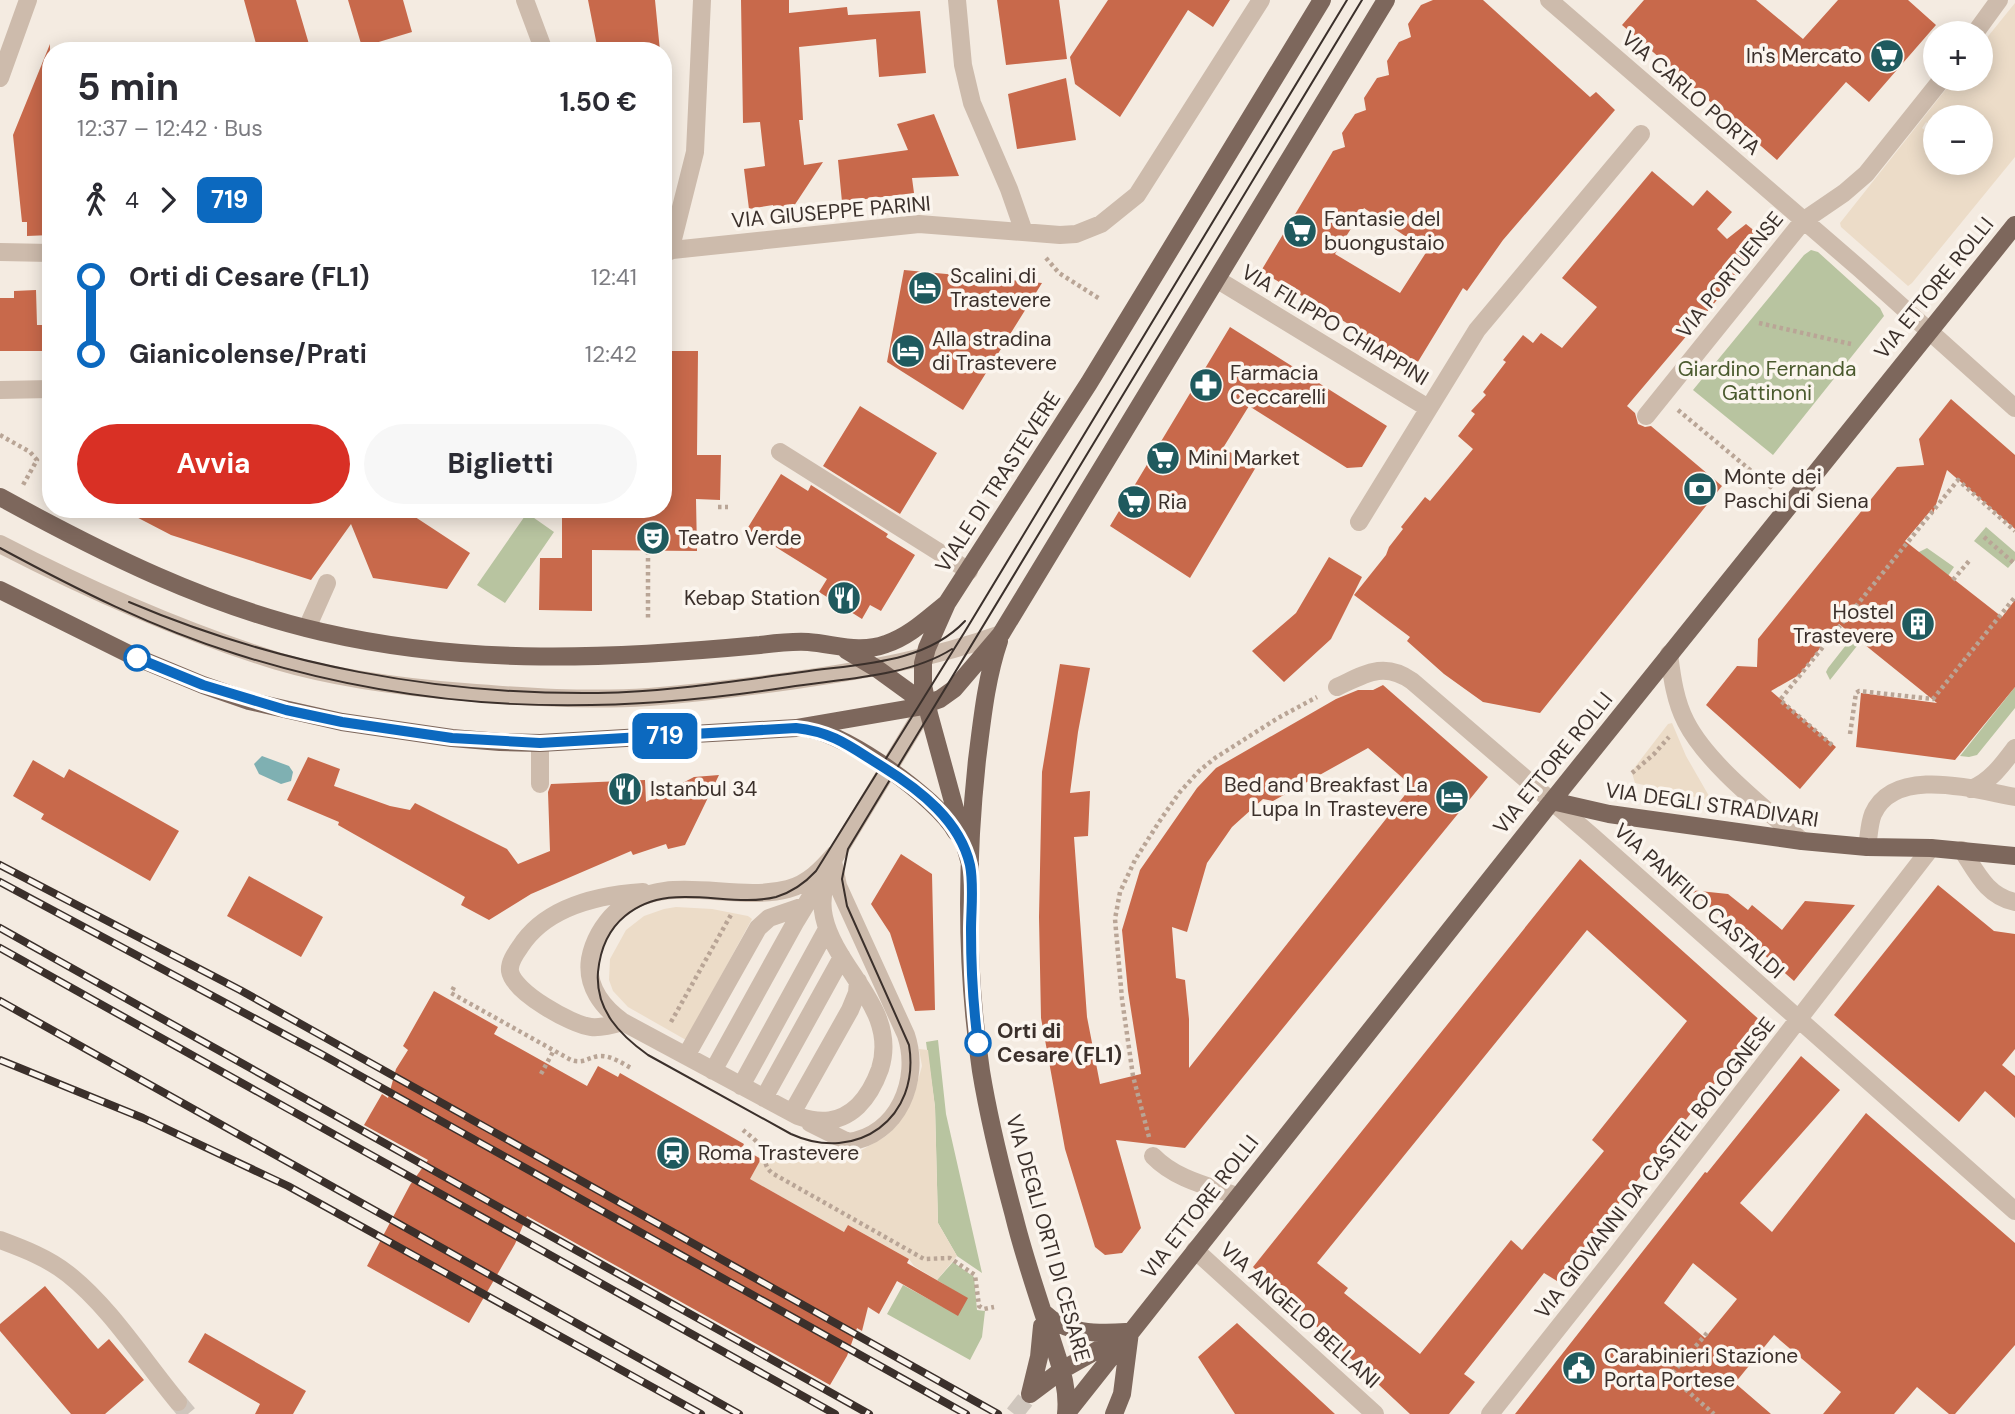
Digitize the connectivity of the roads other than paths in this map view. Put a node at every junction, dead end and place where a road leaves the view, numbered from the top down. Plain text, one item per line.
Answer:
1 (28, 0) edge
2 (525, 0) edge
3 (702, 0) edge
4 (957, 0) edge
5 (1261, 0) edge
6 (1322, 0) edge
7 (1386, 0) edge
8 (1549, 0) edge
9 (1999, 0) edge
10 (1984, 21) edge
11 (541, 42) edge
12 (0, 78) edge
13 (1932, 91) edge
14 (1642, 134) dead end
15 (1803, 221) junction
16 (2015, 225) edge
17 (672, 231) edge
18 (1024, 232) junction
19 (672, 250) edge
20 (0, 252) edge
21 (42, 253) edge
22 (1218, 280) junction
23 (1929, 331) junction
24 (42, 388) edge
25 (0, 390) edge
26 (1428, 408) junction
27 (2015, 408) edge
28 (1646, 416) dead end
29 (780, 452) dead end
30 (0, 497) edge
31 (1359, 522) dead end
32 (0, 544) edge
33 (968, 570) junction
34 (327, 583) dead end
35 (0, 590) edge
36 (947, 603) junction
37 (307, 628) junction
38 (1001, 634) junction
39 (839, 648) junction
40 (1669, 654) junction
41 (924, 658) junction
42 (876, 668) junction
43 (1336, 687) road end
44 (927, 705) junction
45 (796, 728) junction
46 (540, 743) junction
47 (2015, 748) edge
48 (887, 769) junction
49 (540, 784) dead end
50 (1971, 789) junction
51 (2015, 797) edge
52 (1552, 801) junction
53 (1802, 841) junction
54 (1867, 847) junction
55 (1931, 848) junction
56 (1962, 850) junction
57 (835, 856) junction
58 (2015, 856) edge
59 (970, 864) junction
60 (660, 890) junction
61 (777, 891) junction
62 (2015, 902) edge
63 (806, 904) junction
64 (826, 925) junction
65 (842, 957) junction
66 (858, 981) junction
67 (1798, 1020) junction
68 (623, 1022) junction
69 (686, 1056) junction
70 (713, 1070) junction
71 (740, 1086) junction
72 (764, 1098) junction
73 (792, 1113) junction
74 (1153, 1156) road end
75 (1237, 1196) junction
76 (2015, 1212) edge
77 (0, 1240) edge
78 (1195, 1250) junction
79 (1043, 1312) junction
80 (1130, 1332) junction
81 (1062, 1370) junction
82 (178, 1402) tunnel mouth
83 (1066, 1414) edge
84 (1114, 1414) edge
85 (1375, 1414) edge
86 (1490, 1414) edge

1 - 12 street
2 - 11 street
3 - 17 street
4 - 18 street
5 - 18 street, VIA GIUSEPPE PARINI
6 - 33 main road, VIALE DI TRASTEVERE
7 - 22 main road
8 - 15 street, VIA CARLO PORTA
9 - 10 street
13 - 15 street, VIA PORTUENSE
14 - 26 street
15 - 23 street, VIA CARLO PORTA
15 - 28 street, VIA PORTUENSE
16 - 23 main road, VIA ETTORE ROLLI
18 - 19 street, VIA GIUSEPPE PARINI
20 - 21 street
22 - 26 street, VIA FILIPPO CHIAPPINI
22 - 38 main road
23 - 27 street, VIA CARLO PORTA
23 - 40 main road, VIA ETTORE ROLLI
24 - 25 street
26 - 31 street
29 - 33 street
30 - 37 main road
32 - 42 street
33 - 36 main road, VIALE DI TRASTEVERE
34 - 37 street
35 - 46 main road
36 - 39 main road
36 - 41 main road, VIALE DI TRASTEVERE
37 - 39 main road
38 - 41 street
38 - 44 main road
38 - 59 main road, VIA DEGLI ORTI DI CESARE
39 - 42 main road
40 - 52 main road, VIA ETTORE ROLLI
40 - 53 street
41 - 42 street
41 - 44 main road, VIALE DI TRASTEVERE
42 - 44 main road
43 - 52 street, VIA PANFILO CASTALDI
44 - 45 main road
44 - 48 street
44 - 59 main road, VIA DEGLI ORTI DI CESARE
45 - 46 main road
45 - 48 main road, VIA DEGLI ORTI DI CESARE
46 - 49 street
47 - 50 street
48 - 57 street
48 - 59 main road, VIA DEGLI ORTI DI CESARE
50 - 51 street
50 - 54 street
52 - 53 main road, VIA DEGLI STRADIVARI
52 - 67 street, VIA PANFILO CASTALDI
52 - 75 main road, VIA ETTORE ROLLI
53 - 54 main road, VIA DEGLI STRADIVARI
54 - 55 main road, VIA DEGLI STRADIVARI
55 - 56 main road, VIA DEGLI STRADIVARI
55 - 67 street, VIA GIOVANNI DA CASTEL BOLOGNESE
56 - 58 main road, VIA DEGLI STRADIVARI
56 - 62 street
57 - 61 street
57 - 63 street
57 - 64 street
57 - 73 street
59 - 79 main road, VIA DEGLI ORTI DI CESARE
60 - 61 street
60 - 68 street
60 - 68 street
61 - 63 street
63 - 64 street
63 - 69 street
63 - 70 street
64 - 65 street
64 - 71 street
65 - 66 street
65 - 72 street
66 - 73 street
66 - 73 street
67 - 76 street, VIA PANFILO CASTALDI
67 - 86 street, VIA GIOVANNI DA CASTEL BOLOGNESE
68 - 69 street
69 - 70 street
70 - 71 street
71 - 72 street
72 - 73 street
74 - 75 street
75 - 78 main road, VIA ETTORE ROLLI
77 - 82 street
78 - 80 main road, VIA ETTORE ROLLI
78 - 85 street, VIA ANGELO BELLANI
79 - 80 main road
79 - 81 main road, VIA DEGLI ORTI DI CESARE
79 - 81 main road, VIA ETTORE ROLLI
80 - 81 main road, VIA ETTORE ROLLI
80 - 83 main road, VIA ETTORE ROLLI
80 - 84 main road
81 - 83 main road, VIA DEGLI ORTI DI CESARE

